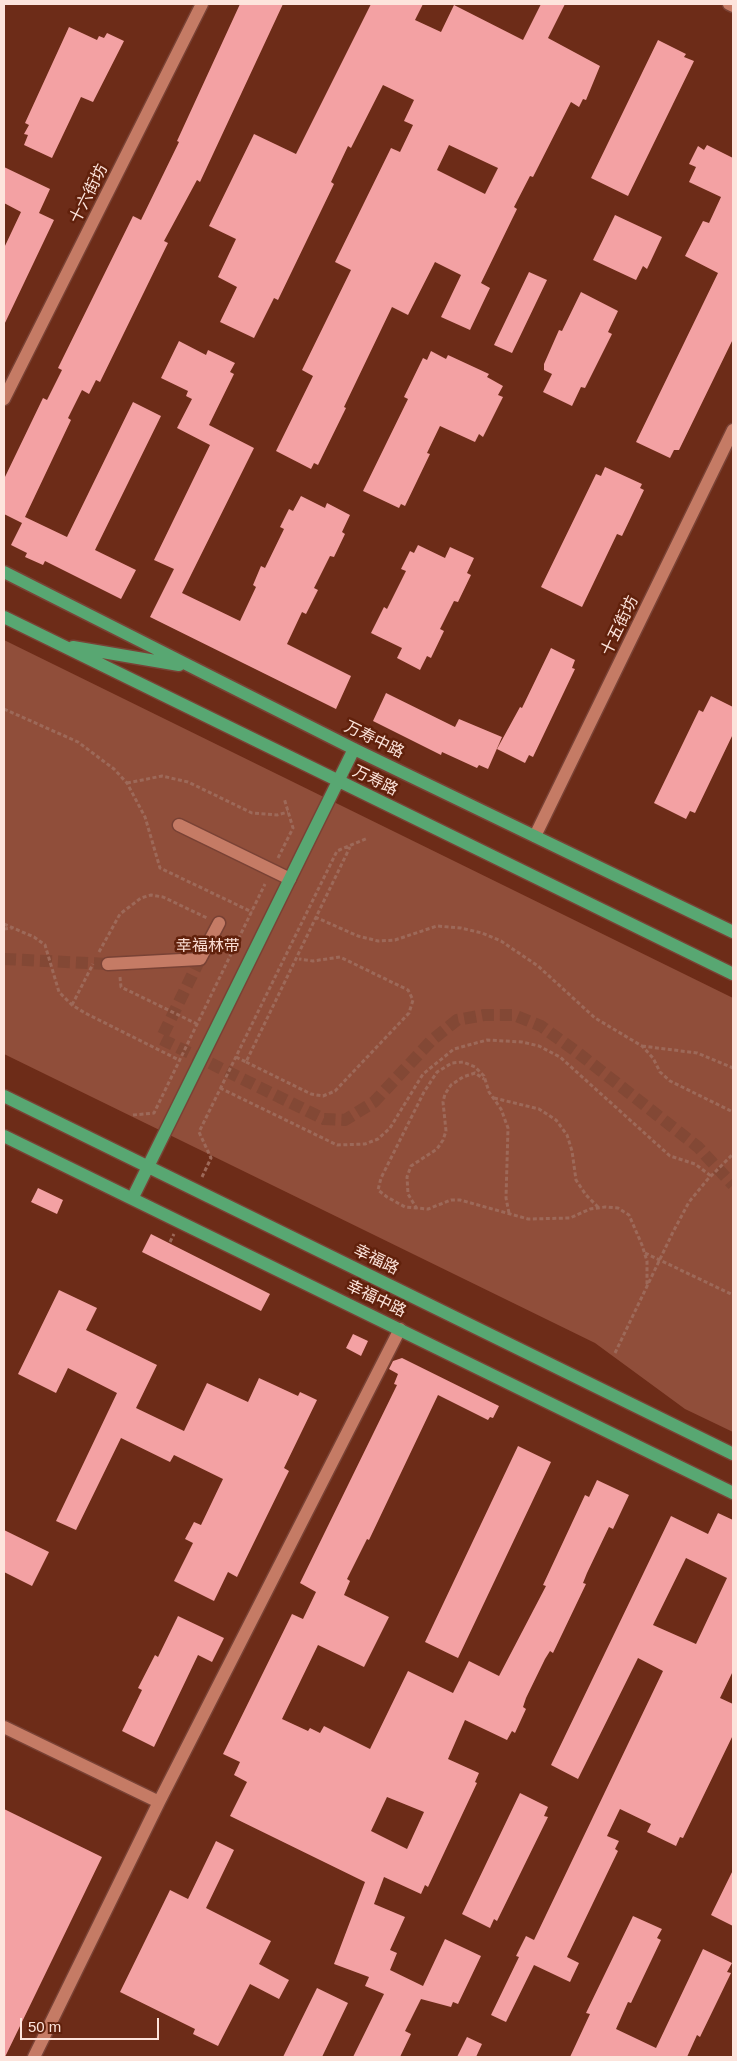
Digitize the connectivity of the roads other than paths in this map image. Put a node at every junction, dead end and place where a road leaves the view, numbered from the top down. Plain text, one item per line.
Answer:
1 (202, 4) edge
2 (729, 4) edge
3 (733, 6) edge
4 (4, 399) edge
5 (733, 430) edge
6 (4, 572) edge
7 (4, 617) edge
8 (59, 644) junction
9 (194, 668) junction
10 (354, 749) junction
11 (338, 781) junction
12 (179, 825) dead end
13 (535, 836) junction
14 (290, 879) junction
15 (704, 918) junction
16 (219, 923) road end
17 (733, 932) edge
18 (733, 939) edge
19 (108, 964) tunnel mouth
20 (733, 974) edge
21 (4, 1096) edge
22 (4, 1136) edge
23 (148, 1167) junction
24 (133, 1198) junction
25 (400, 1329) junction
26 (733, 1454) edge
27 (733, 1493) edge
28 (4, 1727) edge
29 (159, 1802) junction
30 (34, 2057) edge

1 - 4 street, 十六街坊
2 - 3 street
5 - 13 street, 十五街坊
6 - 9 main road, 万寿中路
7 - 8 main road, 万寿路
8 - 9 main road
8 - 11 main road, 万寿路
9 - 10 main road, 万寿中路
10 - 11 main road
10 - 13 main road, 万寿中路
11 - 14 main road
11 - 20 main road, 万寿路
12 - 14 street
13 - 15 main road, 万寿中路
14 - 23 main road
15 - 17 main road, 万寿中路
15 - 18 main road
16 - 19 street
21 - 23 main road, 幸福路
22 - 24 main road, 幸福中路
23 - 24 main road
23 - 26 main road, 幸福路
24 - 25 main road, 幸福中路
25 - 27 main road, 幸福中路
25 - 29 street
28 - 29 street
29 - 30 street

